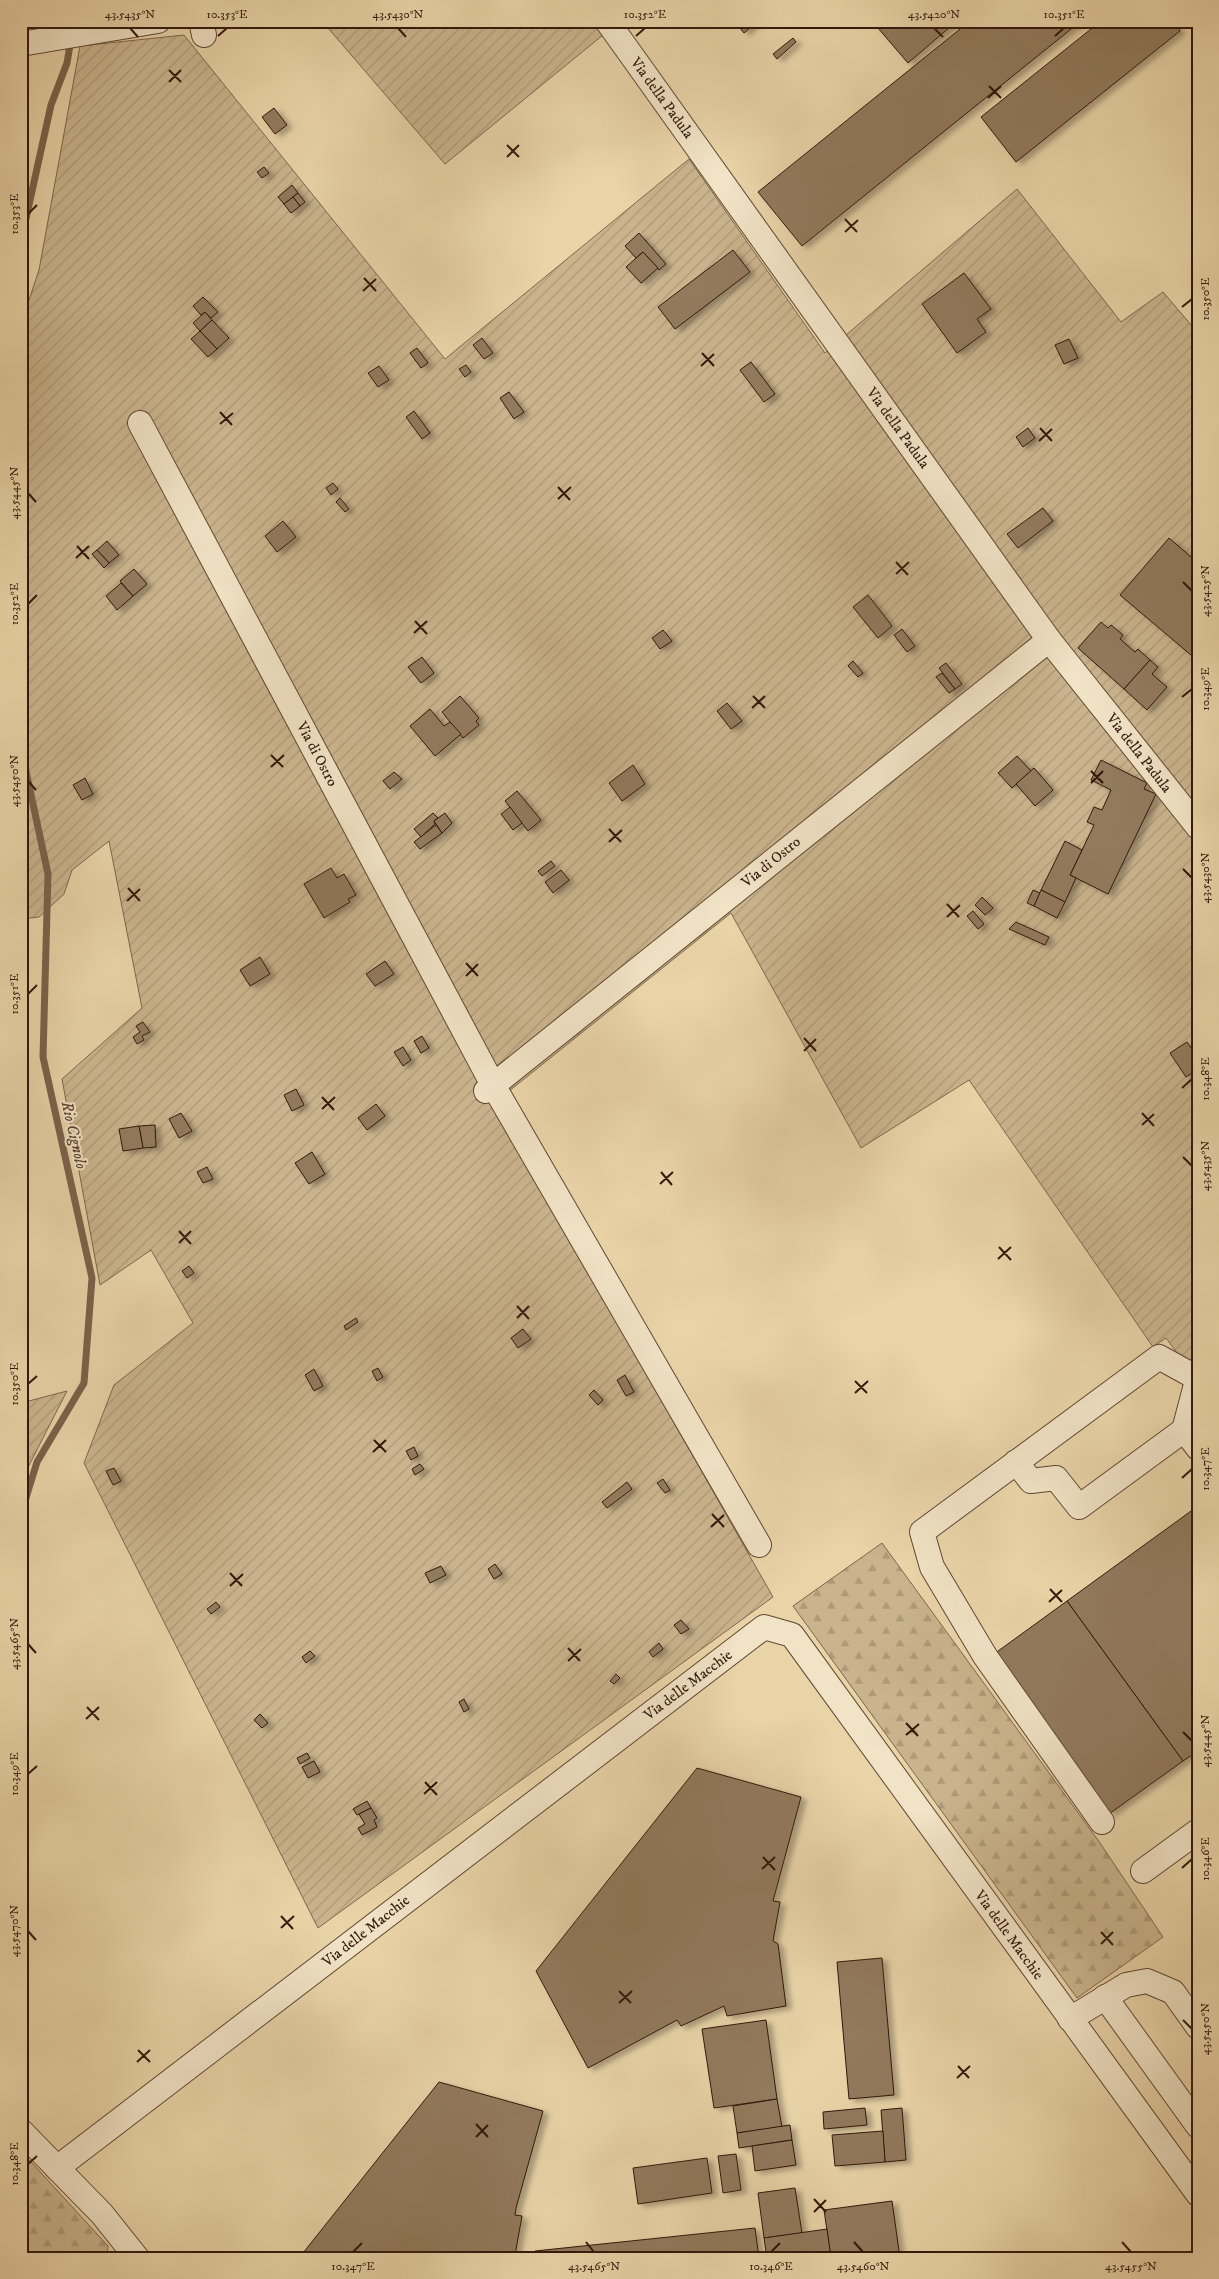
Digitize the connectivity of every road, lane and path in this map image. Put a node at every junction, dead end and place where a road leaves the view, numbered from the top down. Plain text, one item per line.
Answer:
1 (158, 21) edge
2 (607, 21) edge
3 (21, 44) edge
4 (140, 423) dead end
5 (1050, 640) junction
6 (1198, 827) edge
7 (490, 1088) junction
8 (1198, 1377) edge
9 (1191, 1439) edge
10 (1016, 1462) junction
11 (759, 1545) dead end
12 (1102, 1822) dead end
13 (1198, 1832) edge
14 (1143, 1871) dead end
15 (1105, 1998) junction
16 (1070, 2020) junction
17 (1198, 2028) edge
18 (1198, 2126) edge
19 (21, 2131) edge
20 (57, 2168) junction
21 (1194, 2180) edge
22 (112, 2227) junction
23 (124, 2258) edge
24 (137, 2258) edge

1 - 3 street
2 - 5 street, Via della Padula
4 - 7 street, Via di Ostro
5 - 6 street, Via della Padula
5 - 7 street, Via di Ostro
7 - 11 street
8 - 9 street
8 - 10 street
9 - 10 street
10 - 12 street
13 - 14 street
15 - 16 street
15 - 17 street
15 - 18 street
16 - 20 street, Via delle Macchie
16 - 21 street, Via delle Macchie
19 - 20 street
20 - 22 street
22 - 23 street
22 - 24 street

